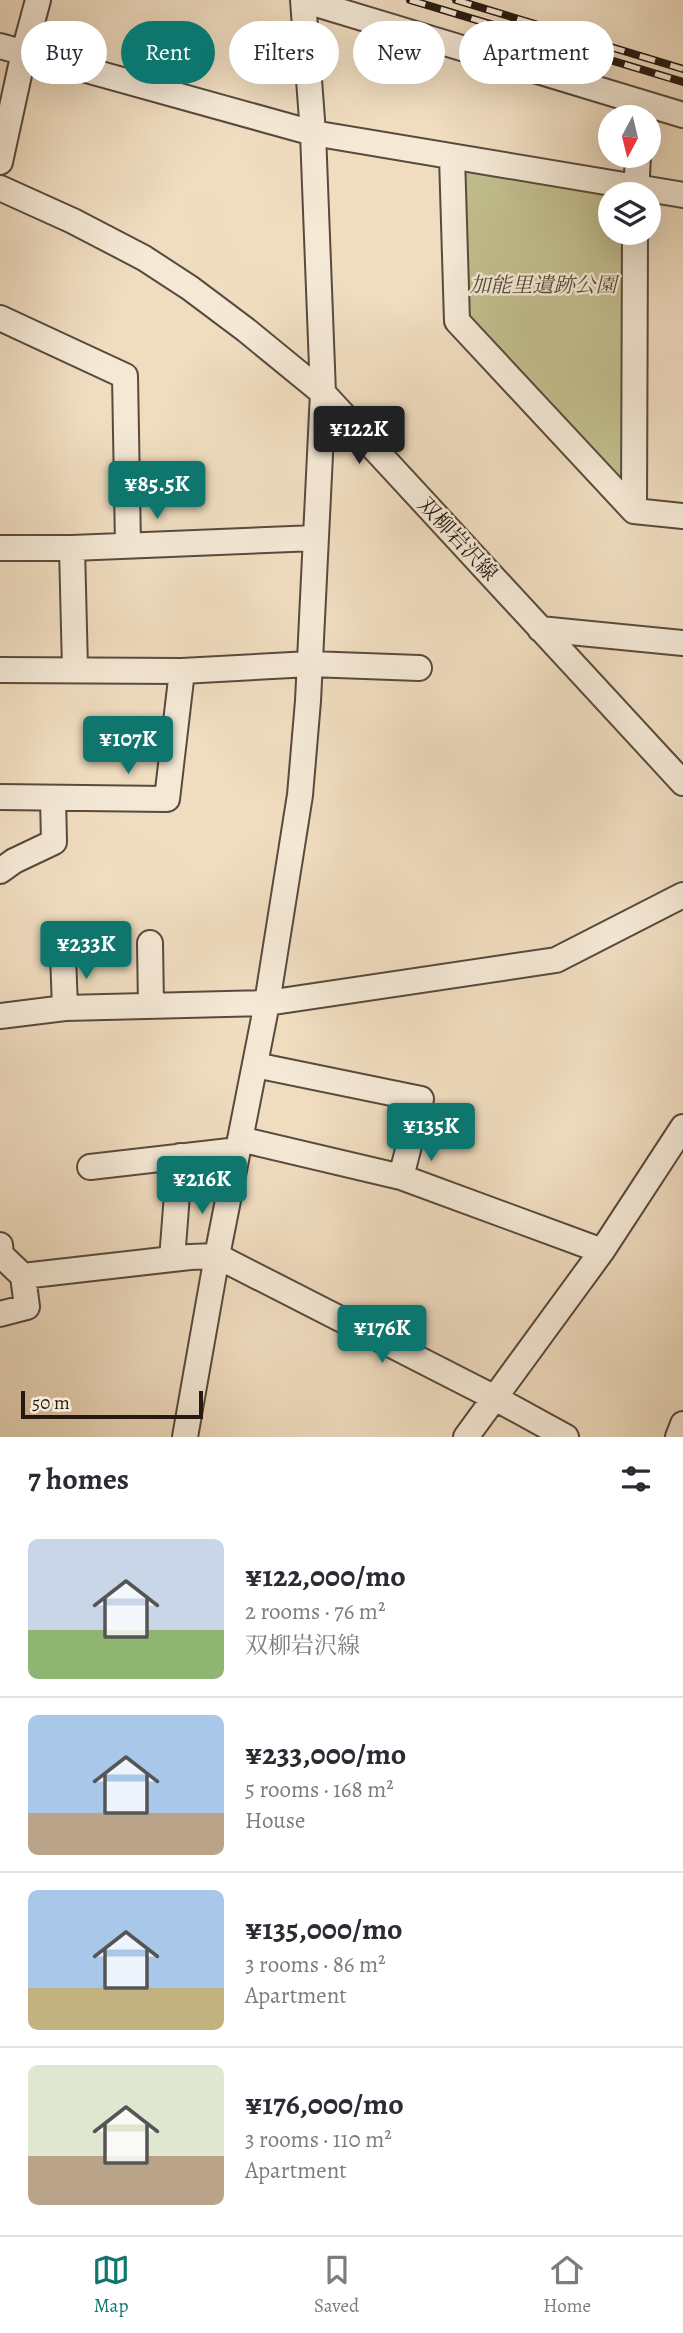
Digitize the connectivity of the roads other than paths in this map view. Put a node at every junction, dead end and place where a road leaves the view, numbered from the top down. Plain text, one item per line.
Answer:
1 (38, 0) edge
2 (303, 0) edge
3 (32, 21) edge
4 (0, 46) edge
5 (21, 51) edge
6 (21, 66) edge
7 (107, 75) edge
8 (627, 105) edge
9 (662, 112) edge
10 (683, 115) edge
11 (313, 133) junction
12 (452, 157) junction
13 (0, 162) edge
14 (598, 184) edge
15 (0, 188) edge
16 (661, 193) edge
17 (683, 195) edge
18 (635, 245) edge
19 (0, 318) edge
20 (323, 393) junction
21 (634, 511) junction
22 (683, 516) edge
23 (316, 538) junction
24 (128, 545) junction
25 (0, 548) edge
26 (72, 548) junction
27 (540, 629) junction
28 (683, 643) edge
29 (310, 664) junction
30 (419, 668) dead end
31 (75, 669) junction
32 (0, 670) edge
33 (182, 671) junction
34 (683, 783) edge
35 (0, 797) edge
36 (53, 798) junction
37 (0, 872) edge
38 (683, 895) edge
39 (150, 943) dead end
40 (62, 955) dead end
41 (267, 1003) junction
42 (151, 1006) junction
43 (65, 1009) junction
44 (0, 1016) edge
45 (255, 1065) junction
46 (679, 1142) edge
47 (239, 1144) junction
48 (180, 1157) junction
49 (90, 1167) dead end
50 (401, 1177) junction
51 (0, 1245) edge
52 (602, 1251) junction
53 (217, 1256) junction
54 (172, 1259) junction
55 (23, 1276) junction
56 (0, 1314) edge
57 (495, 1398) junction
58 (683, 1424) edge
59 (185, 1437) edge
60 (466, 1437) edge
61 (566, 1437) edge
62 (678, 1437) edge

1 - 3 street
2 - 8 street
2 - 11 street
4 - 5 street
6 - 13 street
7 - 11 street
9 - 10 street
11 - 12 street
11 - 20 street
12 - 14 street
12 - 21 street
15 - 20 street, 双柳岩沢線
16 - 17 street
18 - 21 street
19 - 24 street
20 - 23 street
20 - 27 street, 双柳岩沢線
21 - 22 street
23 - 24 street
23 - 29 street
24 - 26 street
25 - 26 street
26 - 31 street
27 - 28 street
27 - 34 street, 双柳岩沢線
29 - 30 street
29 - 33 street
29 - 41 street
31 - 32 street
31 - 33 street
33 - 36 street
35 - 36 street
36 - 37 street
38 - 41 street
39 - 42 street
40 - 43 street
41 - 42 street
41 - 45 street
42 - 43 street
43 - 44 street
45 - 47 street
45 - 50 street
46 - 52 street
47 - 48 street
47 - 50 street
47 - 53 street
48 - 49 street
48 - 54 street
50 - 52 street
51 - 55 street
52 - 57 street
53 - 54 street
53 - 57 street
53 - 59 street
54 - 55 street
55 - 56 street
57 - 60 street
57 - 61 street
58 - 62 street

